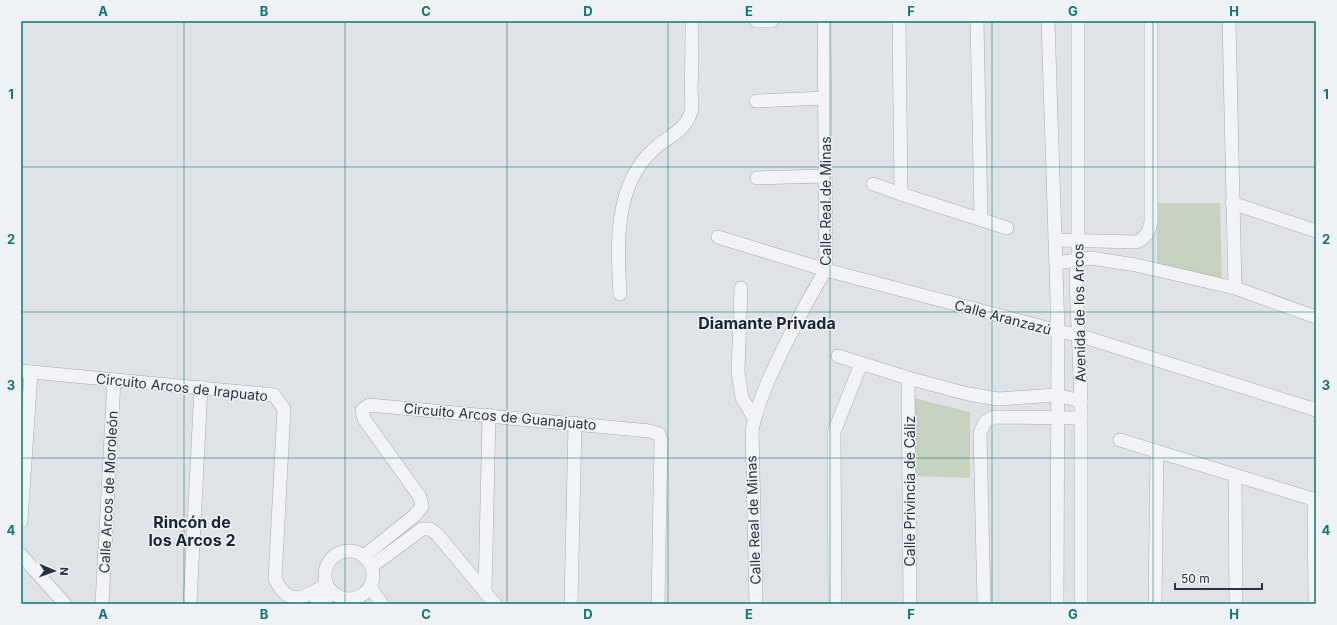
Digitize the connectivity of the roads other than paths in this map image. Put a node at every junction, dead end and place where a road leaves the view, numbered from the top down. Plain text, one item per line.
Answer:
1 (692, 21) edge
2 (756, 21) edge
3 (772, 21) edge
4 (824, 21) edge
5 (899, 21) edge
6 (977, 21) edge
7 (1048, 21) edge
8 (1078, 21) edge
9 (1151, 21) edge
10 (1229, 21) edge
11 (825, 98) junction
12 (756, 101) dead end
13 (825, 176) junction
14 (757, 178) dead end
15 (873, 184) dead end
16 (901, 194) junction
17 (1232, 203) junction
18 (981, 219) junction
19 (1007, 228) dead end
20 (1316, 231) edge
21 (718, 238) dead end
22 (1054, 240) junction
23 (1078, 240) junction
24 (1078, 260) junction
25 (1056, 263) junction
26 (826, 270) junction
27 (742, 288) dead end
28 (1235, 288) junction
29 (620, 294) dead end
30 (1316, 317) edge
31 (1058, 331) junction
32 (1078, 335) junction
33 (838, 356) dead end
34 (861, 364) junction
35 (26, 372) edge
36 (908, 378) junction
37 (114, 380) junction
38 (201, 387) junction
39 (1056, 395) junction
40 (1081, 401) junction
41 (1316, 410) edge
42 (489, 415) junction
43 (754, 418) junction
44 (1057, 418) junction
45 (1081, 418) junction
46 (575, 423) junction
47 (1120, 440) dead end
48 (1157, 452) junction
49 (1235, 476) junction
50 (1315, 500) edge
51 (21, 521) edge
52 (21, 555) edge
53 (368, 561) junction
54 (370, 587) junction
55 (329, 589) junction
56 (485, 592) junction
57 (351, 602) edge
58 (65, 604) edge
59 (102, 604) edge
60 (190, 604) edge
61 (316, 604) edge
62 (382, 604) edge
63 (495, 604) edge
64 (571, 604) edge
65 (658, 604) edge
66 (756, 604) edge
67 (835, 604) edge
68 (910, 604) edge
69 (984, 604) edge
70 (1057, 604) edge
71 (1081, 604) edge
72 (1155, 604) edge
73 (1236, 604) edge
74 (1315, 604) edge

1 - 29 street
2 - 3 street
4 - 11 street, Calle Real de Minas
5 - 16 street
6 - 18 street
7 - 22 street, Avenida de los Arcos
8 - 23 street, Avenida de los Arcos
9 - 23 street
10 - 17 street
11 - 12 street
11 - 13 street, Calle Real de Minas
13 - 14 street
13 - 26 street, Calle Real de Minas
15 - 16 street
16 - 18 street
17 - 20 street
17 - 28 street
18 - 19 street
21 - 26 street, Calle Aranzazú
22 - 23 street
22 - 25 street, Avenida de los Arcos
23 - 24 street, Avenida de los Arcos
24 - 25 street
24 - 28 street
24 - 32 street, Avenida de los Arcos
25 - 31 street, Avenida de los Arcos
26 - 31 street, Calle Aranzazú
26 - 43 street, Calle Real de Minas
27 - 43 street
28 - 30 street
31 - 32 street, Calle Aranzazú
31 - 39 street, Avenida de los Arcos
32 - 40 street, Avenida de los Arcos
32 - 41 street, Calle Aranzazú
33 - 34 street
34 - 36 street
34 - 67 street
35 - 37 street, Circuito Arcos de Irapuato
35 - 51 street, Circuito Arcos de Irapuato
36 - 39 street
36 - 68 street, Calle Privincia de Cáliz
37 - 38 street, Circuito Arcos de Irapuato
37 - 59 street, Calle Arcos de Moroleón
38 - 55 street, Circuito Arcos de Irapuato
38 - 60 street
39 - 40 street
39 - 44 street, Avenida de los Arcos
40 - 45 street, Avenida de los Arcos
42 - 46 street, Circuito Arcos de Guanajuato
42 - 53 street, Circuito Arcos de Guanajuato
42 - 56 street
43 - 66 street, Calle Real de Minas
44 - 45 street
44 - 69 street
44 - 70 street, Avenida de los Arcos
45 - 71 street, Avenida de los Arcos
46 - 64 street
46 - 65 street, Circuito Arcos de Guanajuato
47 - 48 street
48 - 49 street
48 - 72 street
49 - 50 street
49 - 73 street
50 - 74 street
52 - 58 street
53 - 54 street
53 - 55 street
53 - 56 street
54 - 57 street
54 - 62 street
55 - 57 street
55 - 61 street
56 - 63 street

